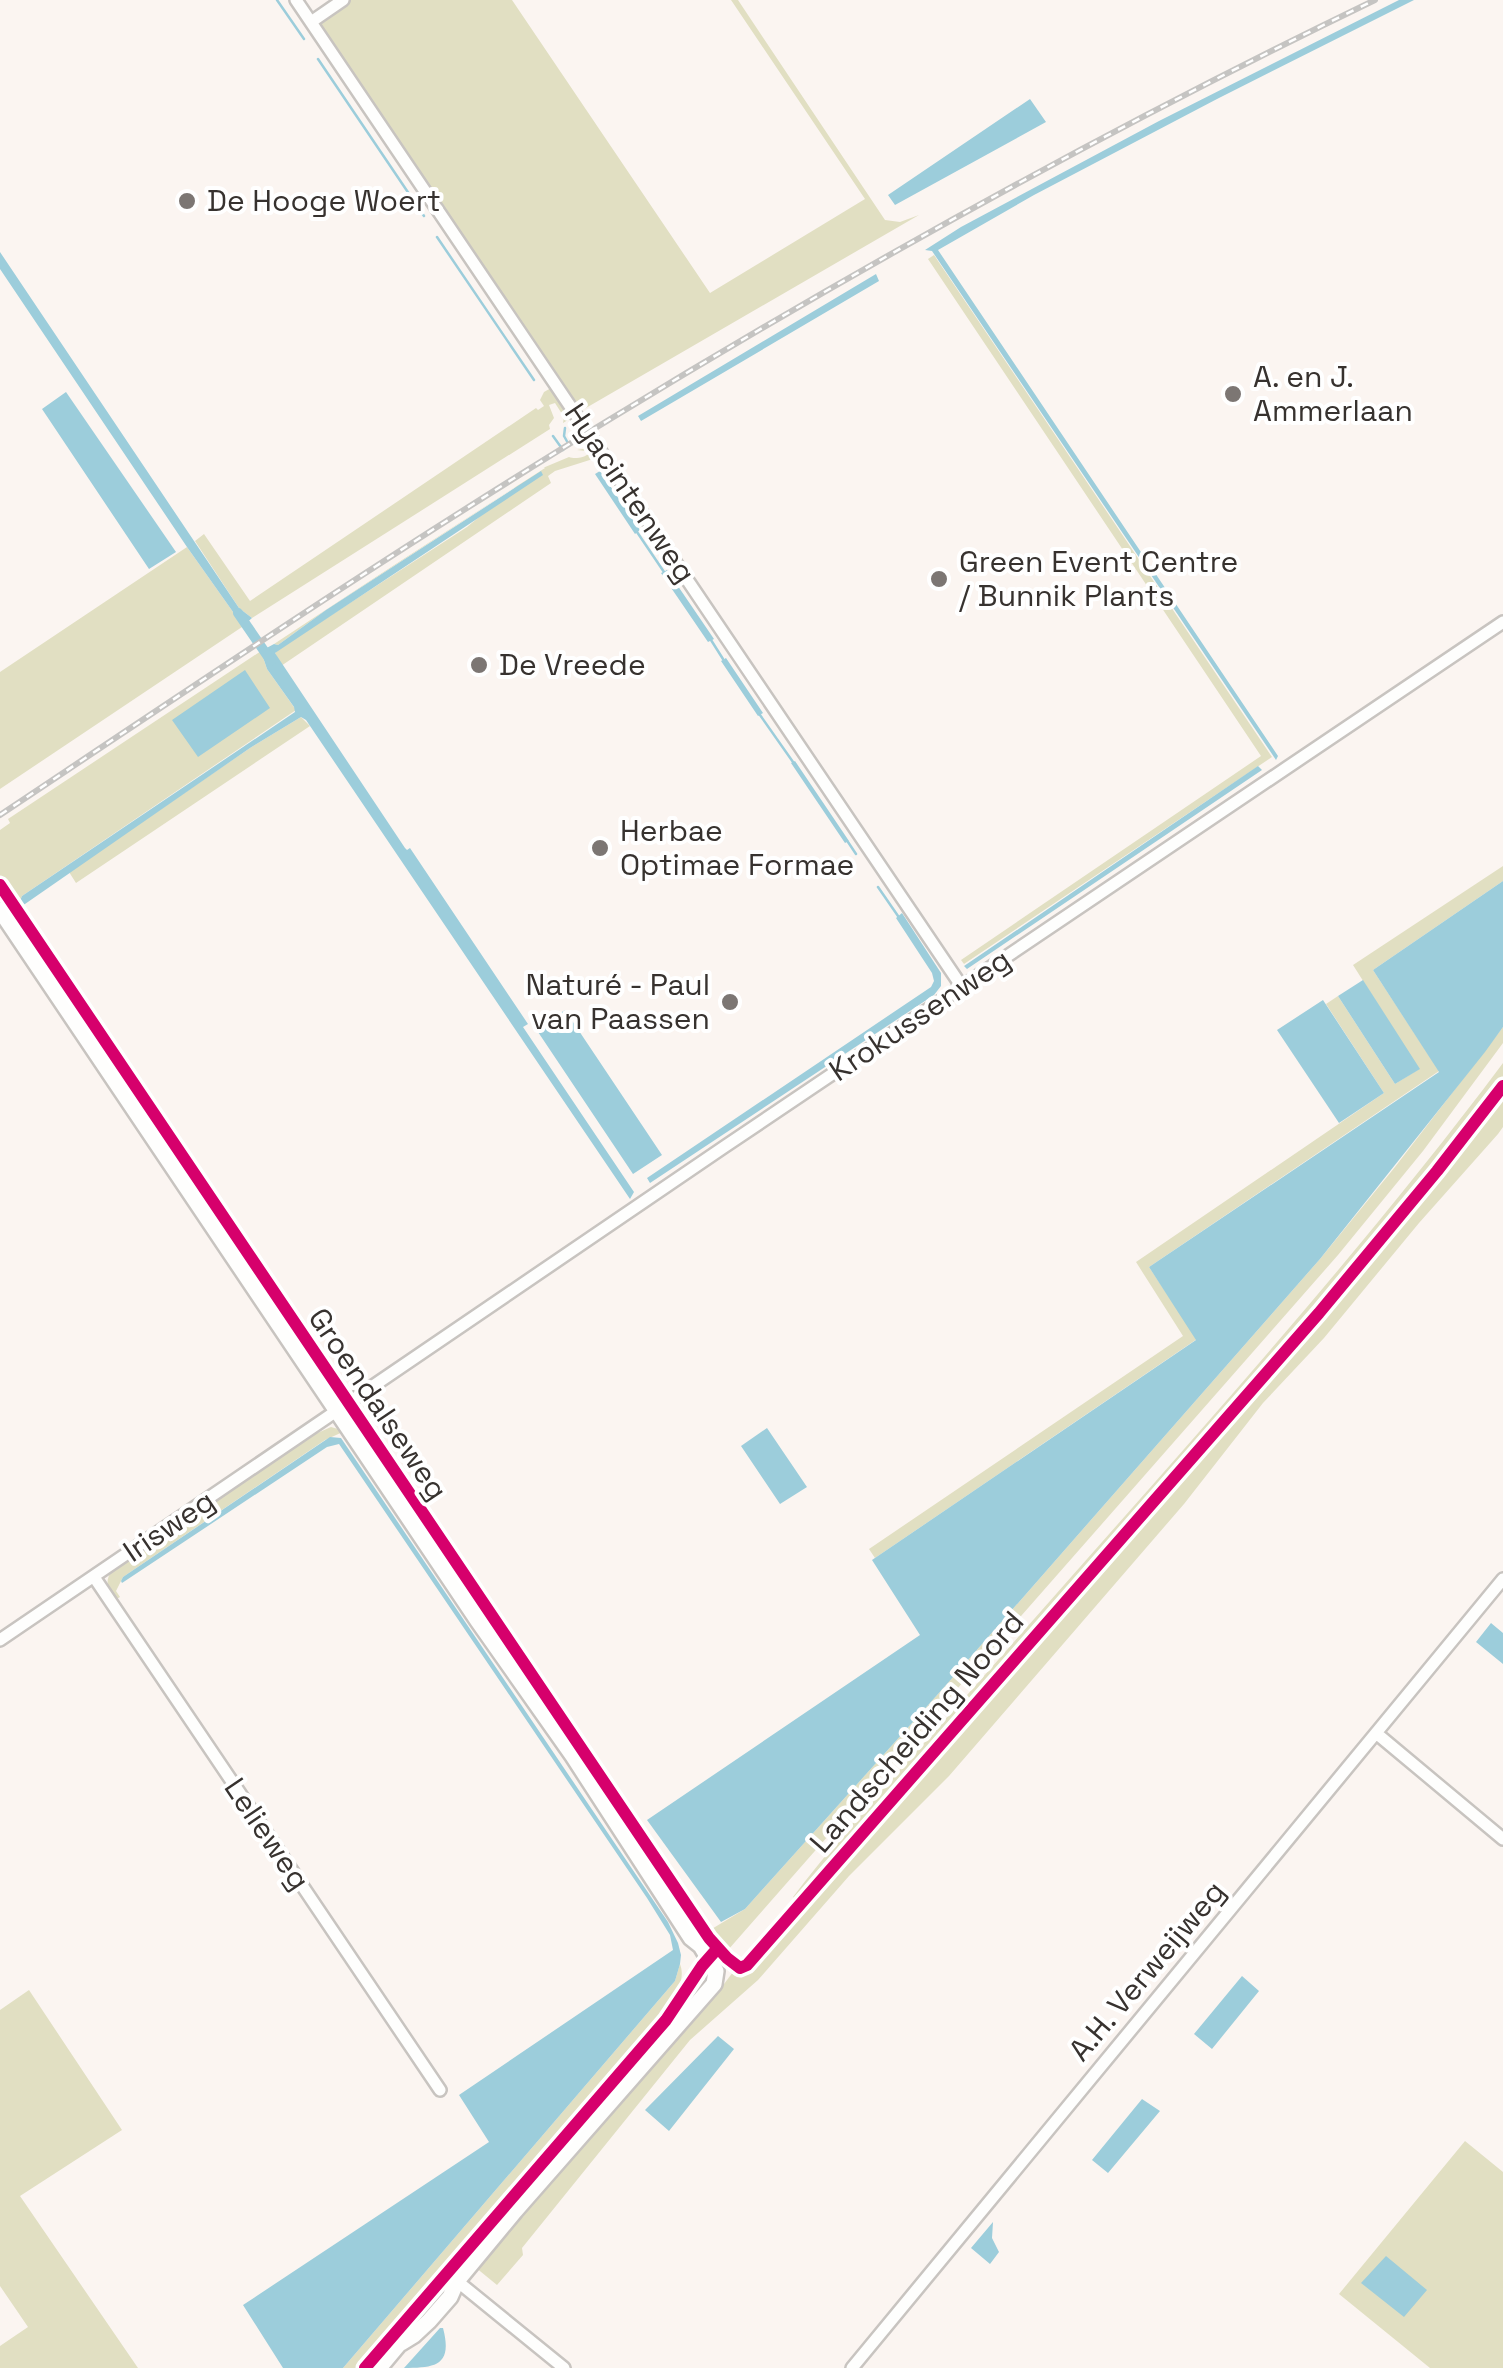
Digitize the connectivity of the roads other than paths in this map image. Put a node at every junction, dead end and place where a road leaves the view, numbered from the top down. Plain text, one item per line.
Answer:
1 (296, 0) edge
2 (343, 0) edge
3 (310, 22) junction
4 (1503, 622) edge
5 (0, 910) edge
6 (962, 987) junction
7 (338, 1412) junction
8 (94, 1577) junction
9 (1503, 1579) edge
10 (0, 1640) edge
11 (1376, 1733) junction
12 (1503, 1839) edge
13 (691, 1938) junction
14 (716, 1971) junction
15 (701, 1988) junction
16 (687, 2012) junction
17 (440, 2090) dead end
18 (457, 2281) junction
19 (379, 2368) edge
20 (564, 2368) edge
21 (852, 2368) edge

1 - 3 street, Hyacintenweg
2 - 3 street
3 - 6 street, Hyacintenweg
4 - 6 street, Krokussenweg
5 - 7 street, Groendalseweg
6 - 7 street, Krokussenweg
7 - 8 street, Irisweg
7 - 13 street, Groendalseweg
8 - 10 street, Irisweg
8 - 17 street, Lelieweg
9 - 11 street, A.H. Verweijweg
11 - 12 street
11 - 21 street, A.H. Verweijweg
13 - 14 street, Groendalseweg
13 - 15 street, Groendalseweg
14 - 15 street
14 - 16 street
15 - 16 street
16 - 18 street
18 - 19 street
18 - 20 street

